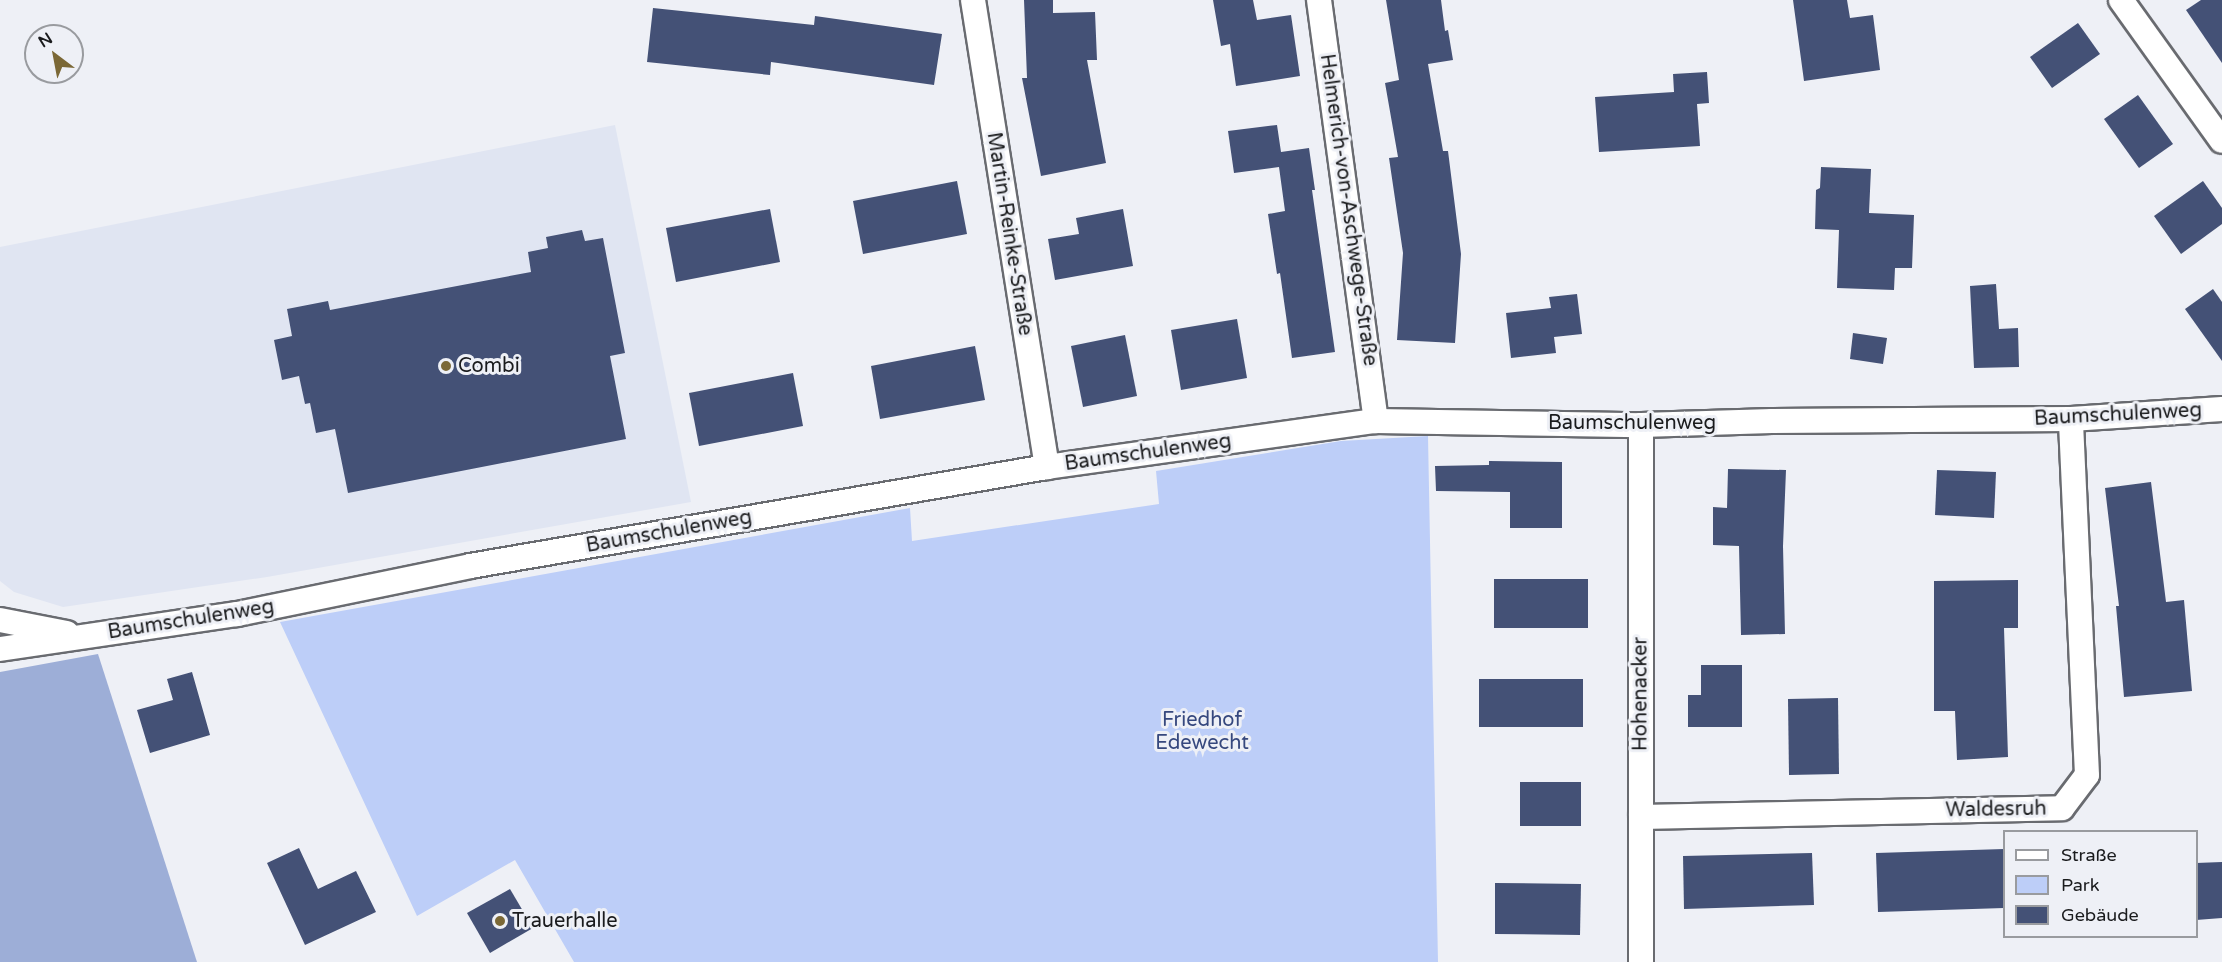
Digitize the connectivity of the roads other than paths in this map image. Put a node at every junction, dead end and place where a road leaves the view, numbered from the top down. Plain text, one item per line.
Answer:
1 (973, 0) edge
2 (1319, 0) edge
3 (2121, 0) edge
4 (2222, 139) edge
5 (2222, 409) edge
6 (2071, 419) junction
7 (1376, 420) junction
8 (1641, 425) junction
9 (1047, 467) junction
10 (0, 620) edge
11 (87, 636) junction
12 (0, 649) edge
13 (1641, 817) junction
14 (1641, 962) edge

1 - 9 street, Martin-Reinke-Straße
2 - 7 street, Helmerich-von-Aschwege-Straße
3 - 4 street
5 - 6 street, Baumschulenweg
6 - 8 street, Baumschulenweg
6 - 13 street, Waldesruh
7 - 8 street, Baumschulenweg
7 - 9 street, Baumschulenweg
8 - 13 street, Hohenacker
9 - 11 street, Baumschulenweg
10 - 11 street, Baumschulenweg
11 - 12 street, Baumschulenweg
13 - 14 street, Hohenacker

